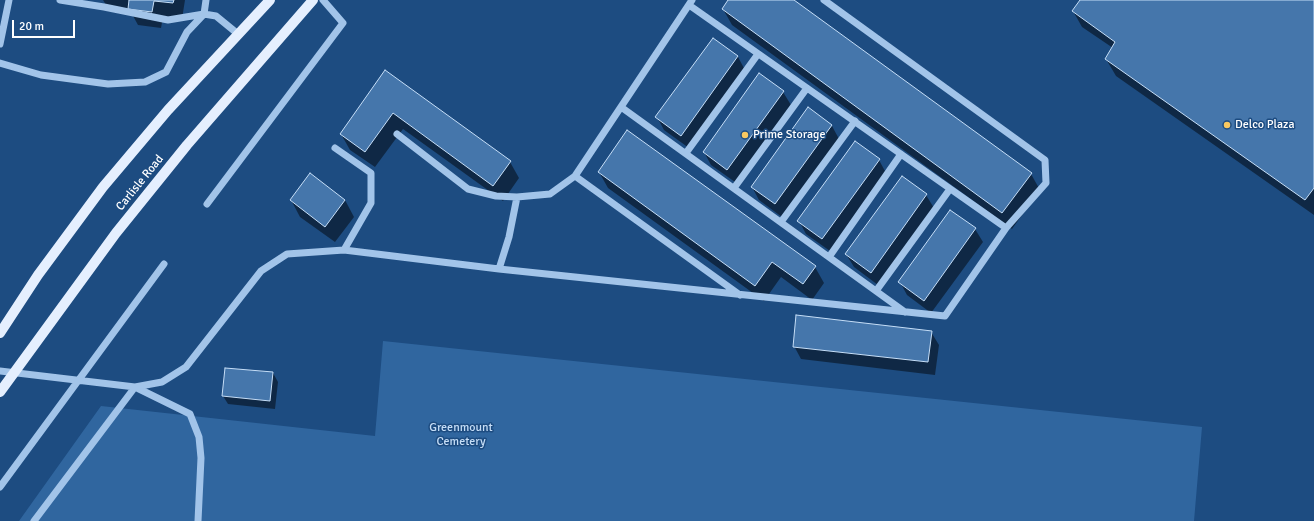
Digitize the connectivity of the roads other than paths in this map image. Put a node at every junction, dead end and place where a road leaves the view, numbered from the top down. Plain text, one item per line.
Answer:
1 (9, 0) edge
2 (60, 0) edge
3 (206, 0) edge
4 (270, 0) edge
5 (313, 0) edge
6 (323, 0) edge
7 (824, 0) edge
8 (690, 2) edge
9 (204, 14) junction
10 (238, 34) junction
11 (0, 44) edge
12 (758, 54) junction
13 (0, 63) edge
14 (807, 88) junction
15 (621, 107) junction
16 (854, 121) junction
17 (397, 134) dead end
18 (335, 148) dead end
19 (686, 154) junction
20 (901, 154) junction
21 (575, 176) junction
22 (734, 188) junction
23 (950, 189) junction
24 (518, 197) junction
25 (207, 204) dead end
26 (781, 222) junction
27 (1006, 228) junction
28 (344, 250) junction
29 (829, 257) junction
30 (164, 264) dead end
31 (499, 269) junction
32 (876, 291) junction
33 (740, 296) junction
34 (905, 312) junction
35 (0, 333) edge
36 (0, 371) edge
37 (13, 373) junction
38 (78, 381) junction
39 (135, 387) junction
40 (0, 392) edge
41 (0, 487) edge
42 (34, 521) edge
43 (198, 521) edge

1 - 11 street
2 - 9 street
3 - 9 street
4 - 10 main road, Carlisle Road
5 - 37 main road, Carlisle Road
6 - 25 street
7 - 27 street
8 - 12 street
8 - 15 street
9 - 10 street
9 - 13 street
10 - 35 main road, Carlisle Road
12 - 14 street
12 - 19 street
14 - 16 street
14 - 22 street
15 - 19 street
15 - 21 street
16 - 20 street
16 - 26 street
17 - 24 street
18 - 28 street
19 - 22 street
20 - 23 street
20 - 29 street
21 - 24 street
21 - 33 street
22 - 26 street
23 - 27 street
23 - 32 street
24 - 31 street
26 - 29 street
27 - 34 street
28 - 31 street
28 - 39 street
29 - 32 street
30 - 38 street
31 - 33 street
32 - 34 street
33 - 34 street
36 - 37 street
37 - 38 street
37 - 40 main road, Carlisle Road
38 - 39 street
38 - 41 street
39 - 42 street
39 - 43 street

